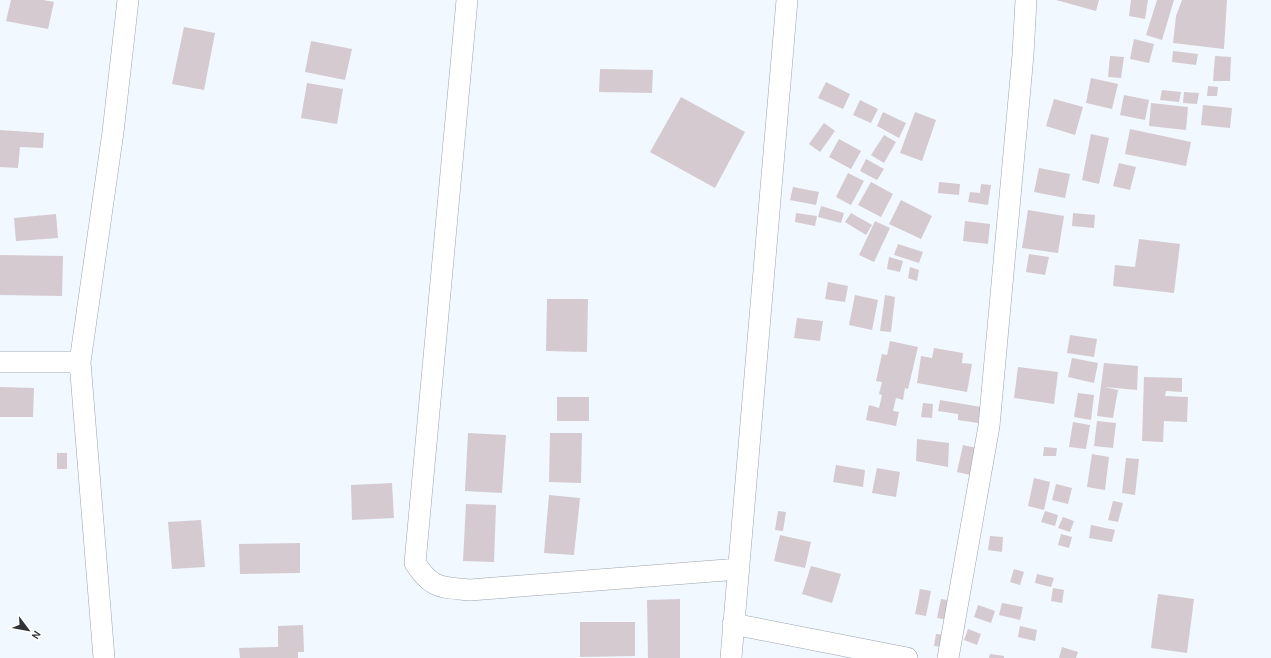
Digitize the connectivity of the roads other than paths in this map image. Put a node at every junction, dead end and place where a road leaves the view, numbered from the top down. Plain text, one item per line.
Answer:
1 (128, 0) edge
2 (467, 0) edge
3 (787, 0) edge
4 (1026, 0) edge
5 (0, 362) edge
6 (80, 362) junction
7 (738, 569) junction
8 (734, 624) junction
9 (104, 658) edge
10 (731, 658) edge
11 (907, 658) edge
12 (948, 658) edge

1 - 6 street
2 - 7 street
3 - 7 street
4 - 12 street
5 - 6 street
6 - 9 street
7 - 8 street
8 - 10 street
8 - 11 street

